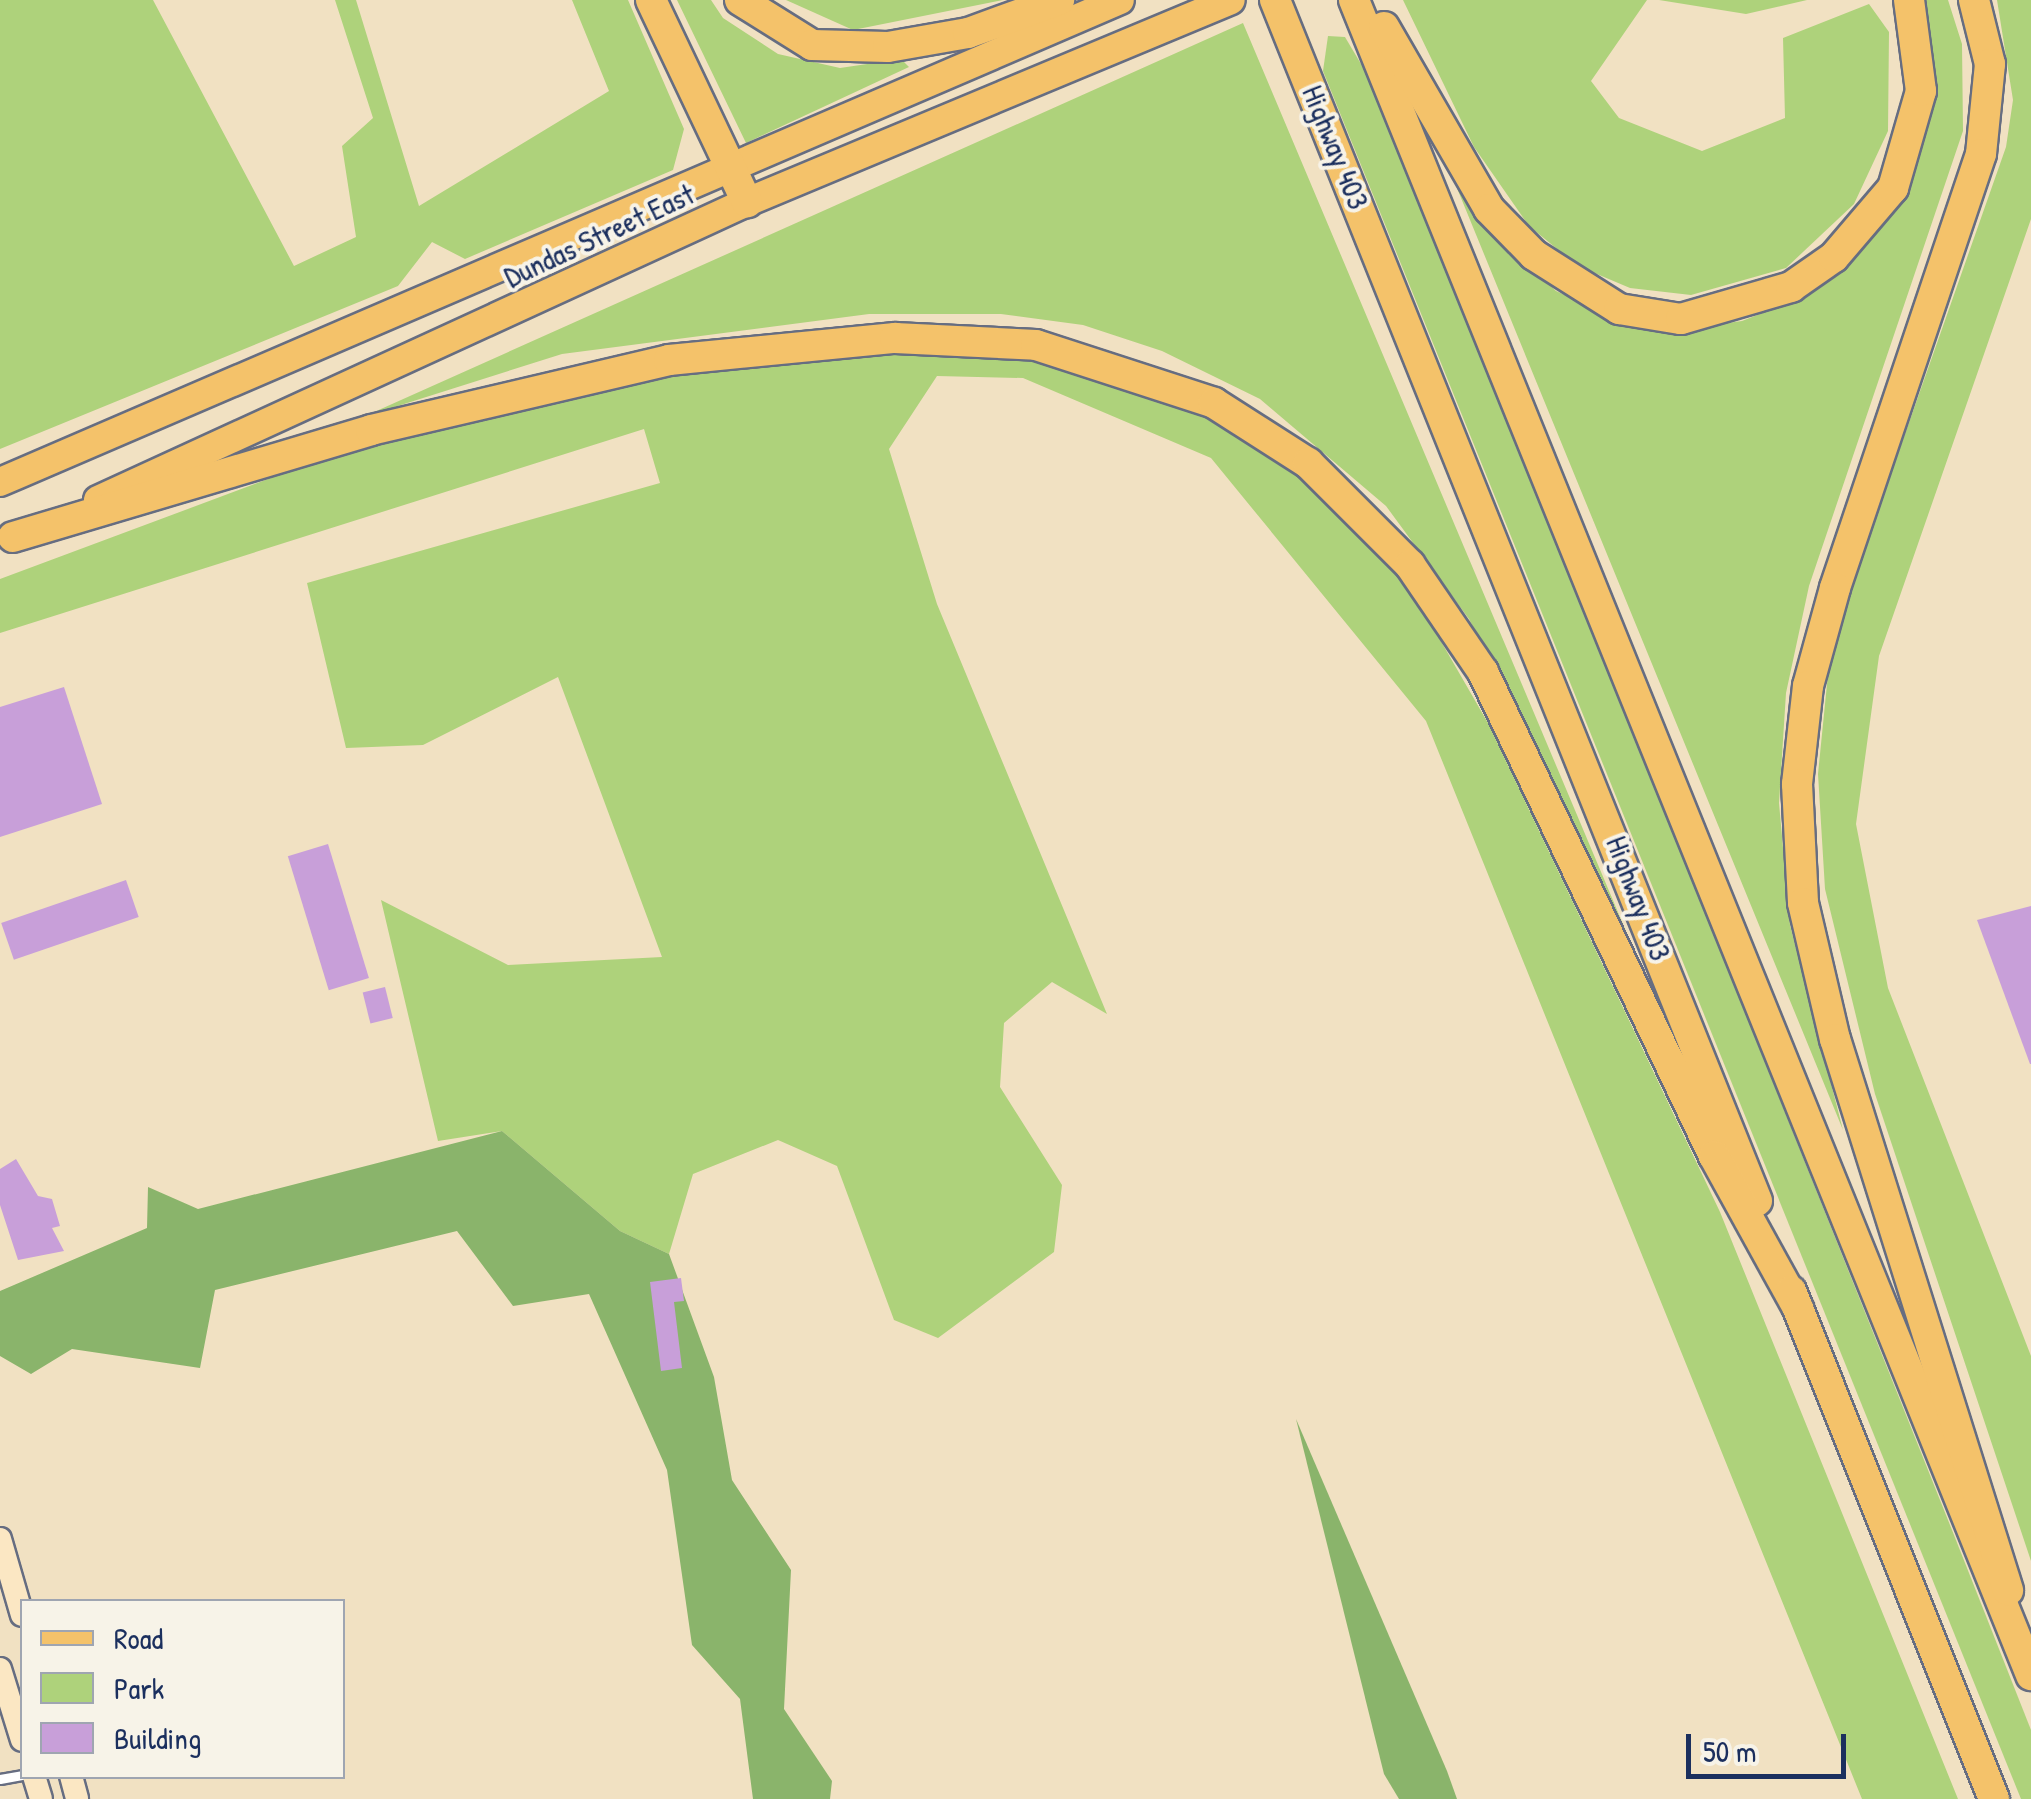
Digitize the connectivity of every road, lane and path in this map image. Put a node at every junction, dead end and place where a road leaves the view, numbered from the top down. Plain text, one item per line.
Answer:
1 (651, 0) edge
2 (740, 0) edge
3 (1059, 0) edge
4 (1120, 0) edge
5 (1231, 0) edge
6 (1354, 0) edge
7 (1368, 0) edge
8 (1909, 0) edge
9 (1974, 0) edge
10 (1277, 9) edge
11 (732, 168) junction
12 (748, 202) junction
13 (0, 482) edge
14 (6, 539) edge
15 (1798, 1308) junction
16 (0, 1539) edge
17 (20, 1607) edge
18 (2014, 1633) junction
19 (0, 1669) edge
20 (2031, 1675) edge
21 (20, 1734) edge
22 (1994, 1799) edge

1 - 11 highway
2 - 3 highway
4 - 11 main road, Dundas Street East
5 - 12 main road, Dundas Street East
6 - 18 highway
7 - 8 highway
9 - 18 highway
10 - 15 highway, Highway 403
11 - 12 highway
11 - 13 main road, Dundas Street East
12 - 14 main road, Dundas Street East
14 - 15 highway
15 - 22 highway, Highway 403
16 - 17 main road
18 - 20 highway
19 - 21 main road

